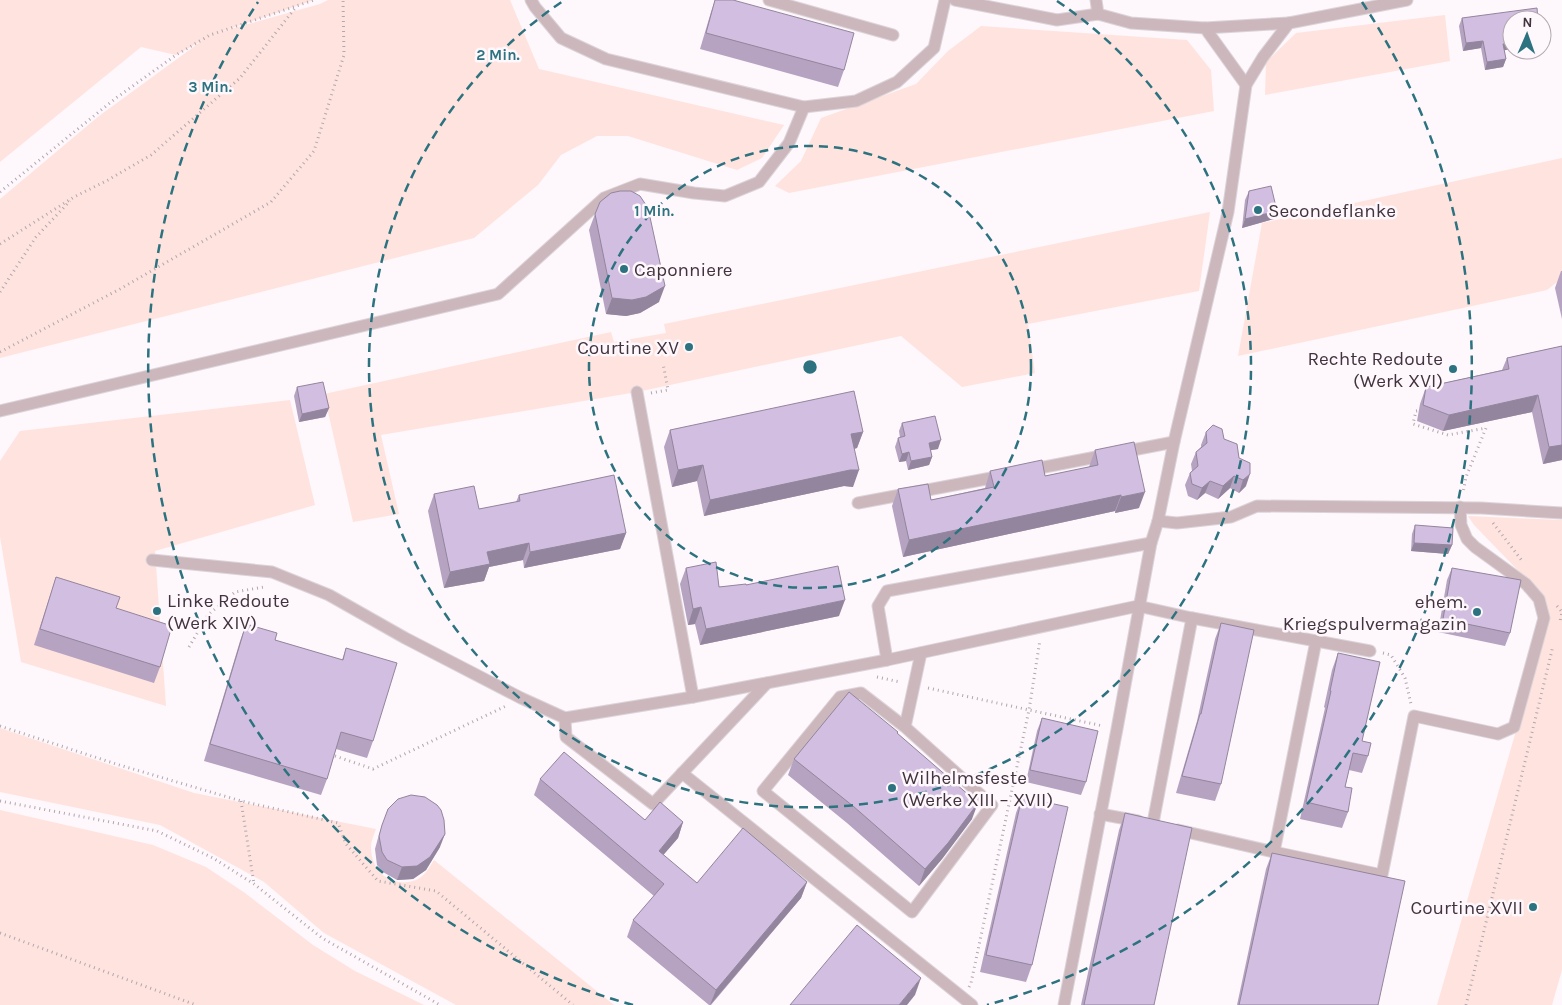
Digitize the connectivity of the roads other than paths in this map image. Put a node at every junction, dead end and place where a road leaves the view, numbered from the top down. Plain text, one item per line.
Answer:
1 (531, 0) edge
2 (769, 0) edge
3 (945, 0) edge
4 (955, 0) edge
5 (1096, 0) edge
6 (1407, 0) edge
7 (1098, 14) junction
8 (1289, 23) junction
9 (1205, 28) junction
10 (893, 35) dead end
11 (1246, 85) junction
12 (804, 107) junction
13 (638, 394) road end
14 (0, 411) edge
15 (1174, 442) junction
16 (858, 504) dead end
17 (1460, 507) junction
18 (1562, 513) edge
19 (1158, 521) junction
20 (1151, 544) junction
21 (152, 560) dead end
22 (1138, 606) junction
23 (1192, 618) junction
24 (1316, 641) junction
25 (1370, 651) road end
26 (921, 653) junction
27 (887, 660) junction
28 (767, 683) junction
29 (693, 697) junction
30 (565, 718) junction
31 (905, 727) junction
32 (682, 773) junction
33 (1100, 814) junction
34 (1162, 826) junction
35 (1274, 852) junction
36 (972, 1005) edge
37 (1064, 1005) edge

1 - 12 lane
2 - 10 lane
3 - 12 lane
4 - 7 lane
5 - 7 lane
6 - 8 lane
7 - 9 lane
8 - 9 lane
8 - 11 lane
9 - 11 lane
11 - 15 lane
12 - 14 lane
13 - 29 lane
15 - 16 lane
15 - 19 lane
17 - 18 lane
17 - 19 lane
17 - 35 lane
19 - 20 lane
20 - 22 lane
20 - 27 lane
21 - 30 lane
22 - 23 lane
22 - 26 lane
22 - 33 lane
23 - 24 lane
23 - 34 lane
24 - 25 lane
24 - 35 lane
26 - 27 lane
26 - 31 lane
27 - 28 lane
28 - 29 lane
28 - 32 lane
29 - 30 lane
30 - 32 lane
31 - 31 lane
32 - 36 lane
33 - 34 lane
33 - 37 lane
34 - 35 lane

